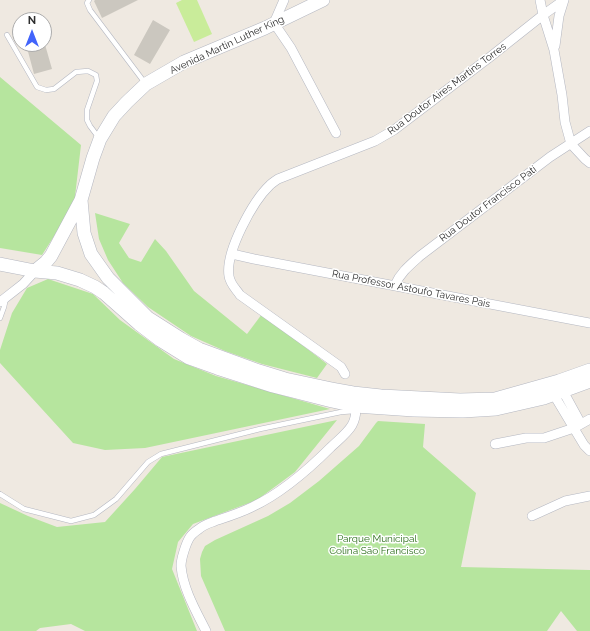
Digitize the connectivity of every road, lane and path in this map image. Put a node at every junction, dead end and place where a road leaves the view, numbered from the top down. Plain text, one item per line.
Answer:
1 (89, 0) edge
2 (284, 0) edge
3 (540, 0) edge
4 (564, 0) edge
5 (319, 1) edge
6 (543, 15) junction
7 (274, 23) junction
8 (7, 35) dead end
9 (554, 50) junction
10 (146, 84) junction
11 (590, 131) edge
12 (336, 133) dead end
13 (100, 139) junction
14 (571, 144) junction
15 (590, 164) edge
16 (81, 200) junction
17 (66, 229) junction
18 (84, 233) junction
19 (232, 254) junction
20 (51, 256) junction
21 (97, 263) junction
22 (0, 264) edge
23 (35, 271) junction
24 (57, 273) junction
25 (80, 280) junction
26 (395, 285) junction
27 (3, 300) edge
28 (0, 318) edge
29 (590, 323) edge
30 (590, 370) edge
31 (345, 374) dead end
32 (590, 381) edge
33 (558, 393) junction
34 (355, 403) junction
35 (496, 404) junction
36 (585, 422) edge
37 (495, 444) dead end
38 (590, 451) edge
39 (0, 494) edge
40 (590, 496) edge
41 (532, 516) dead end
42 (206, 631) edge

1 - 10 lane
2 - 7 street
3 - 6 street
4 - 6 street, Rua Doutor Aires Martins Torres
4 - 9 street
5 - 7 main road, Avenida Martin Luther King
6 - 9 street
6 - 19 street, Rua Doutor Aires Martins Torres
7 - 10 main road, Avenida Martin Luther King
7 - 12 street
8 - 13 lane
9 - 14 street
10 - 13 main road, Avenida Martin Luther King
11 - 14 street, Rua Doutor Francisco Pati
13 - 16 main road, Avenida Martin Luther King
14 - 15 street
14 - 26 street, Rua Doutor Francisco Pati
16 - 17 main road, Avenida Martin Luther King
16 - 18 main road, Avenida Martin Luther King
17 - 18 main road
17 - 20 main road, Avenida Martin Luther King
18 - 21 main road, Avenida Martin Luther King
19 - 26 street, Rua Professor Astoufo Tavares Pais
19 - 31 street, Rua Doutor Aires Martins Torres
20 - 23 main road, Avenida Martin Luther King
20 - 24 main road
21 - 25 main road
21 - 34 main road, Avenida Martin Luther King
22 - 23 main road
23 - 24 main road
23 - 27 street
24 - 25 main road
25 - 34 main road
26 - 29 street, Rua Professor Astoufo Tavares Pais
27 - 28 lane
30 - 35 main road
32 - 33 main road
33 - 35 main road
33 - 36 street
34 - 35 main road
34 - 39 lane
34 - 42 street
36 - 37 street
36 - 38 street
40 - 41 street

